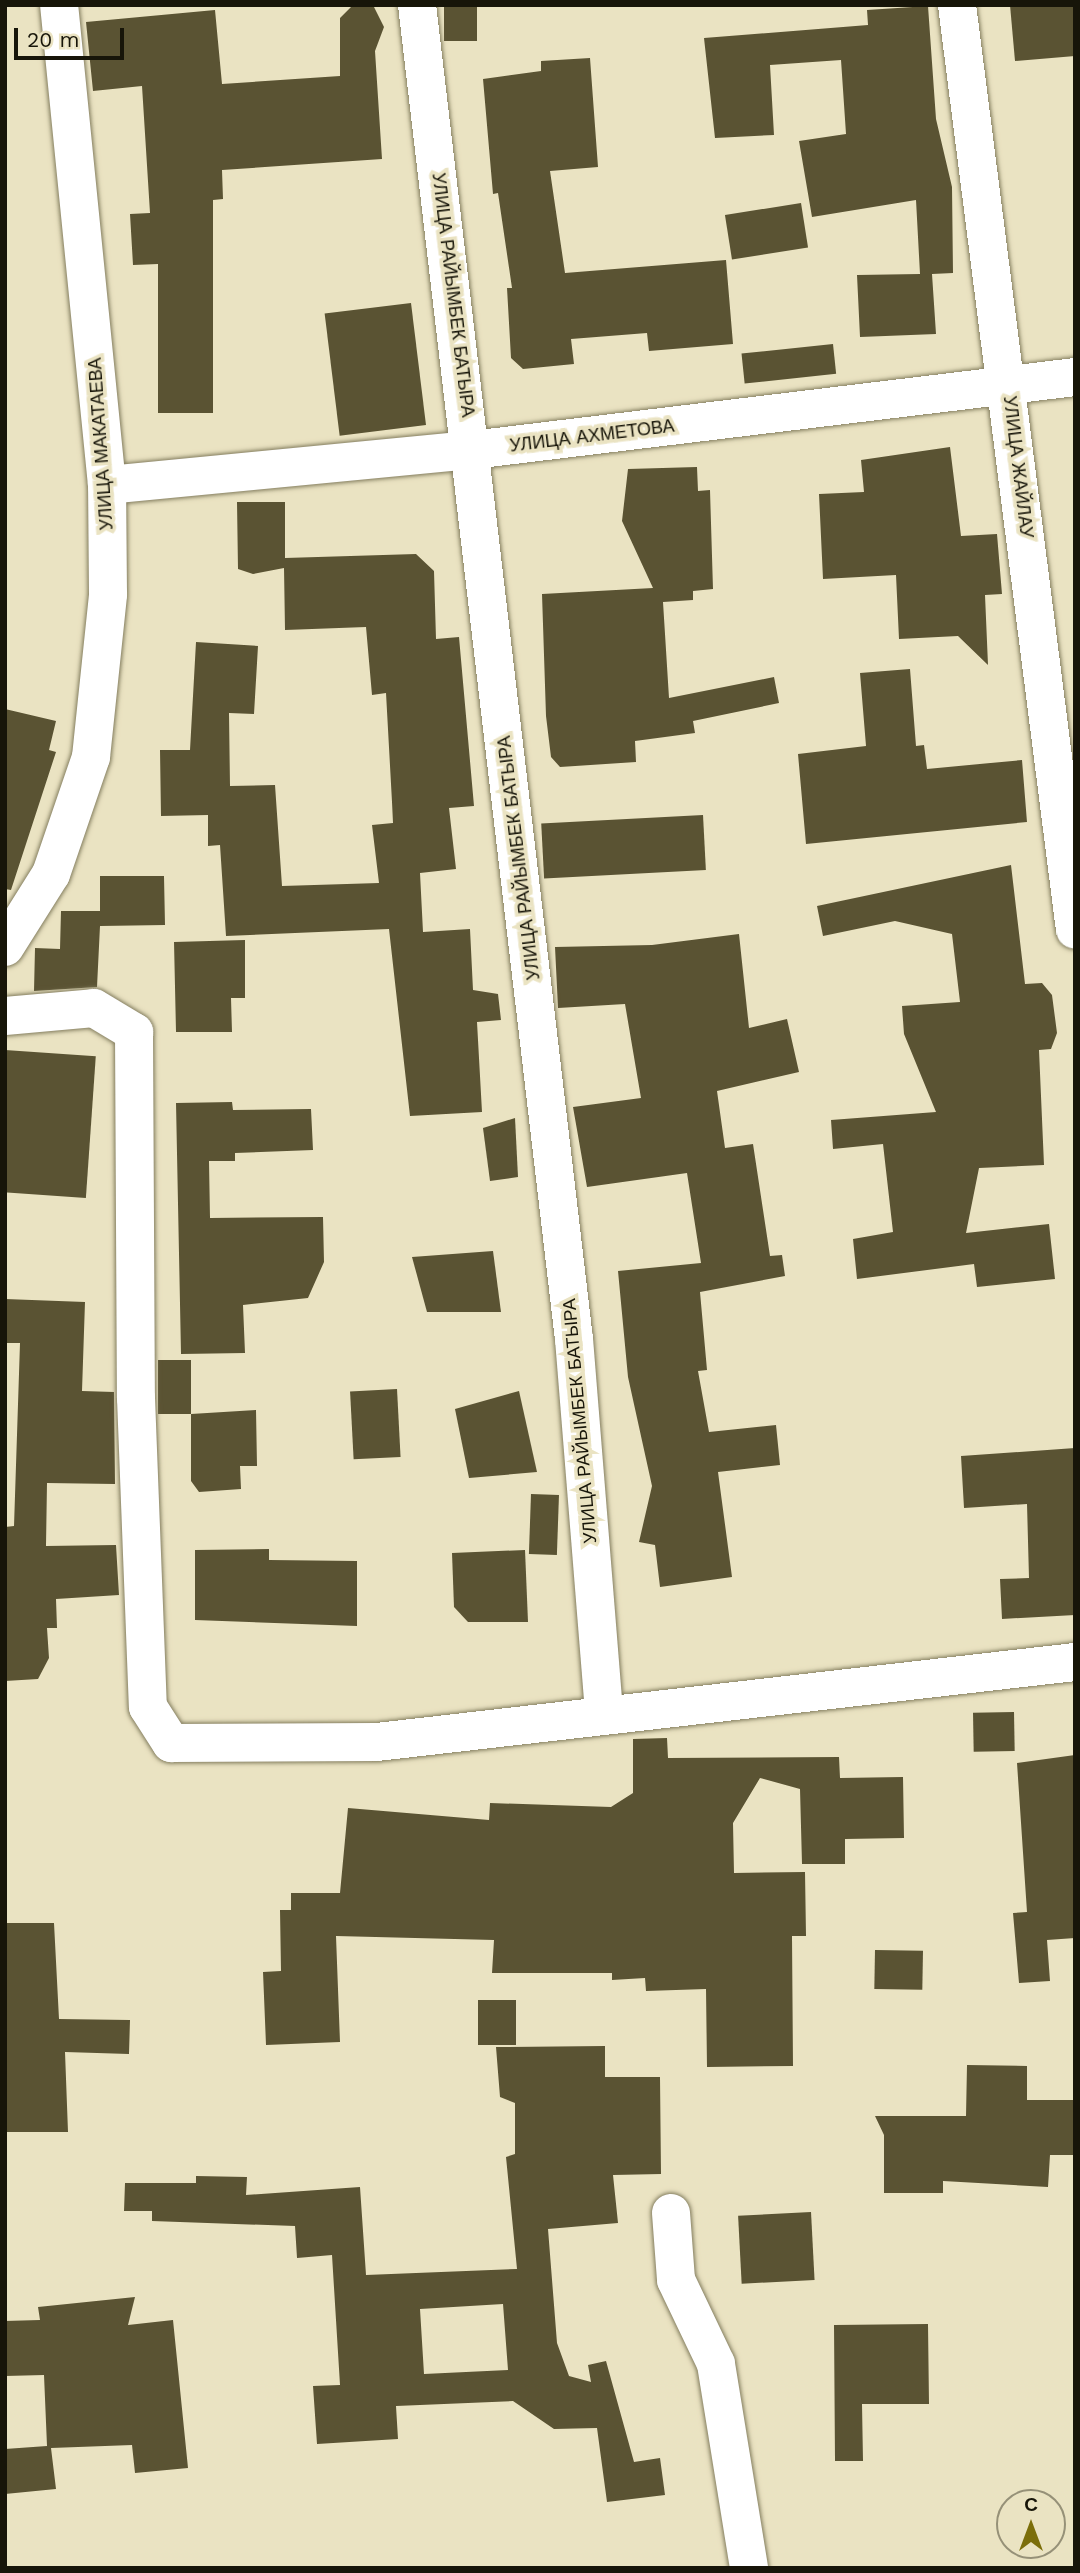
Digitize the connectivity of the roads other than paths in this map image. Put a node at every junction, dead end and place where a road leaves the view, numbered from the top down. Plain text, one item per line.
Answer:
1 (59, 5) edge
2 (417, 5) edge
3 (957, 5) edge
4 (1075, 377) edge
5 (1008, 385) junction
6 (472, 450) junction
7 (107, 485) junction
8 (1075, 930) edge
9 (5, 947) edge
10 (5, 1016) edge
11 (1075, 1662) edge
12 (604, 1712) junction
13 (671, 2213) dead end
14 (749, 2568) edge

1 - 7 street, УЛИЦА МАКАТАЕВА
2 - 6 street, УЛИЦА РАЙЫМБЕК БАТЫРА
3 - 5 street, УЛИЦА ЖАЙЛАУ
4 - 5 street, УЛИЦА АХМЕТОВА
5 - 6 street, УЛИЦА АХМЕТОВА
5 - 8 street, УЛИЦА ЖАЙЛАУ
6 - 7 street, УЛИЦА АХМЕТОВА
6 - 12 street, УЛИЦА РАЙЫМБЕК БАТЫРА
7 - 9 street, УЛИЦА МАКАТАЕВА
10 - 12 street
11 - 12 street
13 - 14 street

